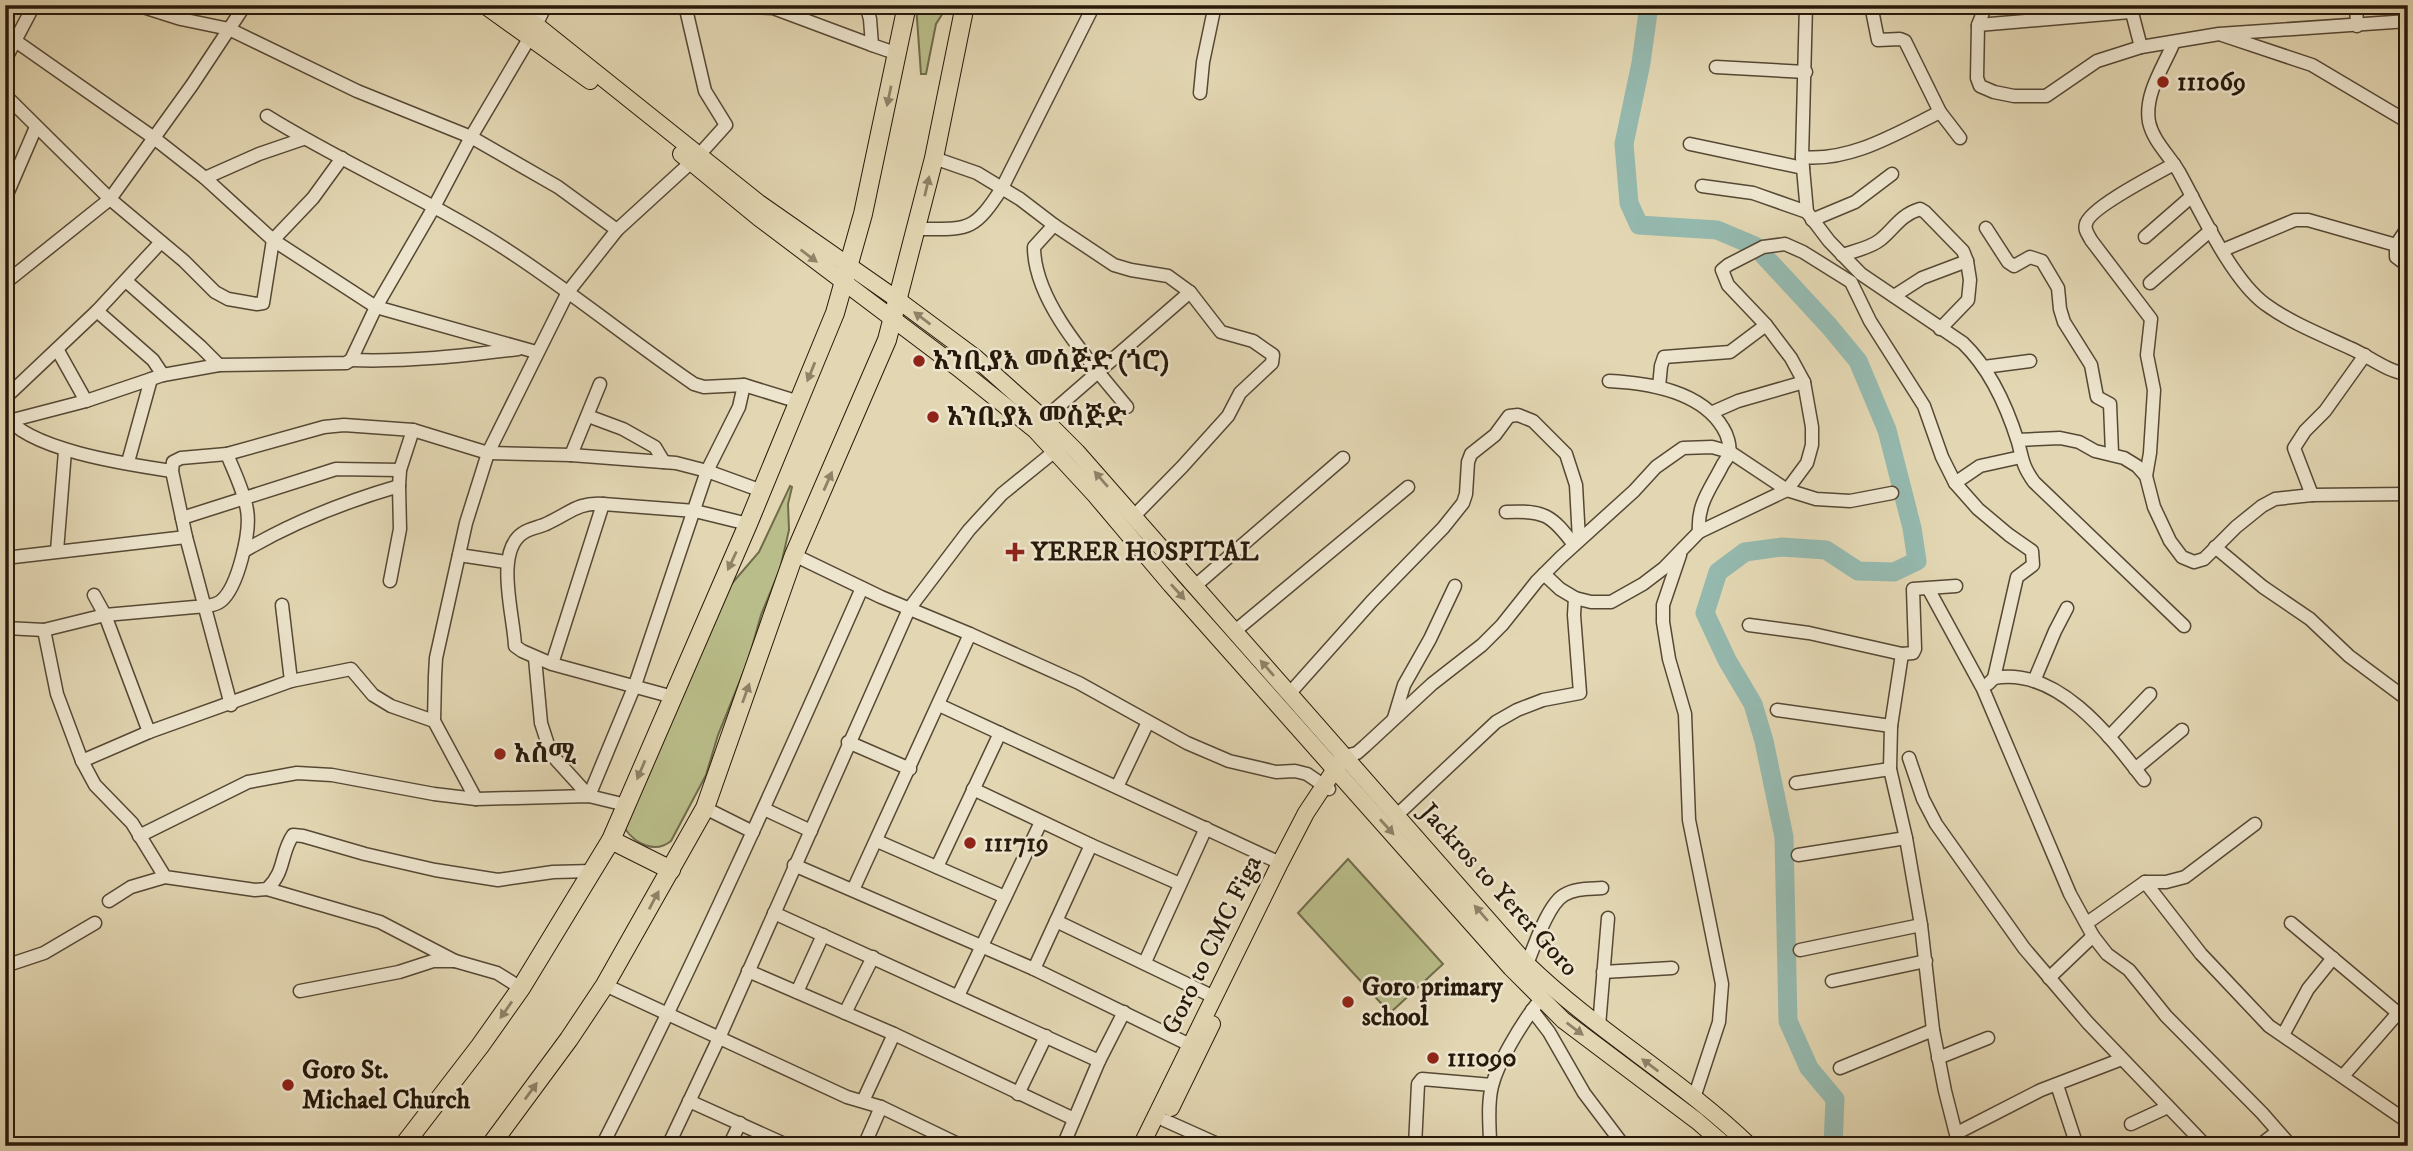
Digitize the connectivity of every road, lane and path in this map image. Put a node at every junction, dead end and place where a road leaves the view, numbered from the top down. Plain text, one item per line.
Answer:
1 (34, 5) edge
2 (137, 5) edge
3 (245, 5) edge
4 (484, 5) edge
5 (507, 5) edge
6 (546, 5) edge
7 (685, 5) edge
8 (708, 5) edge
9 (866, 5) edge
10 (907, 5) edge
11 (965, 5) edge
12 (1094, 5) edge
13 (1215, 5) edge
14 (1806, 5) edge
15 (1871, 5) edge
16 (1986, 5) edge
17 (2356, 5) edge
18 (2130, 9) edge
19 (2408, 21) edge
20 (1978, 25) junction
21 (2357, 26) junction
22 (229, 29) junction
23 (533, 30) junction
24 (2219, 34) junction
25 (17, 42) junction
26 (2174, 42) junction
27 (872, 45) junction
28 (2141, 47) junction
29 (898, 54) junction
30 (5, 60) edge
31 (1716, 67) dead end
32 (1806, 72) junction
33 (1200, 93) dead end
34 (5, 95) edge
35 (1940, 113) junction
36 (267, 116) dead end
37 (2408, 122) edge
38 (36, 127) junction
39 (154, 138) junction
40 (471, 138) junction
41 (1960, 138) dead end
42 (303, 139) junction
43 (1690, 144) dead end
44 (342, 158) junction
45 (934, 158) junction
46 (695, 159) junction
47 (1803, 162) junction
48 (2174, 164) junction
49 (1892, 174) dead end
50 (205, 178) junction
51 (1702, 186) dead end
52 (1002, 188) junction
53 (2192, 196) junction
54 (5, 199) edge
55 (110, 199) junction
56 (434, 207) junction
57 (1809, 216) junction
58 (1054, 225) junction
59 (2408, 227) edge
60 (1986, 228) dead end
61 (917, 229) junction
62 (617, 230) junction
63 (2211, 230) junction
64 (2145, 237) dead end
65 (273, 240) junction
66 (161, 242) junction
67 (2396, 245) junction
68 (2223, 250) junction
69 (1842, 255) junction
70 (1967, 261) junction
71 (2408, 266) edge
72 (845, 274) junction
73 (1856, 278) junction
74 (125, 281) junction
75 (5, 283) edge
76 (2150, 283) dead end
77 (568, 292) junction
78 (1191, 292) junction
79 (1894, 296) junction
80 (898, 300) junction
81 (376, 307) junction
82 (97, 311) junction
83 (893, 319) junction
84 (1766, 326) junction
85 (1940, 329) junction
86 (523, 348) junction
87 (57, 349) junction
88 (536, 352) junction
89 (2365, 355) junction
90 (351, 360) junction
91 (2030, 361) dead end
92 (219, 365) junction
93 (1984, 367) junction
94 (1099, 372) junction
95 (2408, 374) edge
96 (157, 377) junction
97 (1609, 381) dead end
98 (1804, 382) junction
99 (600, 384) dead end
100 (744, 385) junction
101 (1659, 387) junction
102 (5, 398) edge
103 (86, 401) junction
104 (799, 402) junction
105 (1127, 407) dead end
106 (1713, 412) junction
107 (589, 416) junction
108 (7, 418) edge
109 (1044, 419) junction
110 (413, 430) junction
111 (2018, 440) junction
112 (65, 451) junction
113 (1055, 452) junction
114 (1730, 452) junction
115 (488, 453) junction
116 (2112, 453) junction
117 (228, 454) junction
118 (571, 455) junction
119 (2021, 457) junction
120 (1343, 458) dead end
121 (128, 462) junction
122 (664, 462) junction
123 (400, 470) junction
124 (172, 471) junction
125 (707, 471) junction
126 (2146, 476) junction
127 (1955, 483) junction
128 (398, 486) junction
129 (1408, 487) dead end
130 (1787, 490) junction
131 (762, 491) junction
132 (1892, 492) dead end
133 (2408, 494) edge
134 (2312, 495) junction
135 (244, 497) junction
136 (603, 504) junction
137 (695, 511) junction
138 (1506, 512) dead end
139 (1133, 517) junction
140 (182, 518) junction
141 (748, 524) junction
142 (1699, 532) junction
143 (186, 537) junction
144 (1577, 543) junction
145 (2215, 547) junction
146 (1682, 549) junction
147 (57, 551) junction
148 (244, 551) junction
149 (459, 555) junction
150 (794, 555) junction
151 (5, 558) edge
152 (506, 562) junction
153 (1544, 574) junction
154 (390, 581) dead end
155 (1195, 586) junction
156 (1455, 586) dead end
157 (1956, 586) dead end
158 (862, 588) junction
159 (1929, 590) junction
160 (94, 595) dead end
161 (1576, 598) junction
162 (282, 605) dead end
163 (206, 606) junction
164 (2067, 608) dead end
165 (909, 609) junction
166 (105, 615) junction
167 (1749, 625) dead end
168 (2184, 626) dead end
169 (6, 628) edge
170 (44, 630) junction
171 (1235, 631) junction
172 (970, 634) junction
173 (1902, 654) junction
174 (535, 657) junction
175 (552, 664) junction
176 (1993, 678) junction
177 (292, 681) junction
178 (2034, 681) junction
179 (635, 685) junction
180 (1983, 689) junction
181 (1289, 694) junction
182 (2150, 694) dead end
183 (673, 697) junction
184 (2408, 700) edge
185 (231, 705) junction
186 (939, 705) junction
187 (1777, 710) dead end
188 (1394, 718) junction
189 (434, 721) junction
190 (1149, 722) junction
191 (1891, 726) junction
192 (2182, 730) dead end
193 (149, 732) junction
194 (1000, 733) junction
195 (2109, 737) junction
196 (848, 742) junction
197 (1909, 758) dead end
198 (82, 761) junction
199 (1346, 764) junction
200 (910, 769) junction
201 (1890, 769) junction
202 (2135, 769) junction
203 (2144, 780) dead end
204 (1796, 783) dead end
205 (1117, 787) junction
206 (1327, 787) junction
207 (973, 789) junction
208 (589, 796) junction
209 (476, 799) junction
210 (626, 805) junction
211 (705, 808) junction
212 (764, 809) junction
213 (1397, 814) junction
214 (1041, 822) junction
215 (2255, 824) dead end
216 (1206, 828) junction
217 (811, 831) junction
218 (753, 832) junction
219 (139, 836) junction
220 (1906, 838) junction
221 (611, 841) junction
222 (877, 841) junction
223 (1091, 845) junction
224 (1798, 855) dead end
225 (1280, 863) junction
226 (794, 865) junction
227 (937, 867) junction
228 (671, 870) junction
229 (593, 871) junction
230 (165, 877) junction
231 (2145, 882) junction
232 (1180, 884) junction
233 (1602, 888) dead end
234 (267, 889) junction
235 (853, 890) junction
236 (1005, 897) junction
237 (109, 901) dead end
238 (774, 913) junction
239 (1608, 918) dead end
240 (1056, 921) junction
241 (95, 923) dead end
242 (2087, 923) junction
243 (2291, 923) dead end
244 (1921, 925) junction
245 (823, 935) junction
246 (2094, 936) junction
247 (982, 947) junction
248 (1800, 950) dead end
249 (873, 957) junction
250 (2333, 958) junction
251 (455, 961) junction
252 (1926, 961) junction
253 (1145, 962) junction
254 (1527, 964) junction
255 (5, 966) edge
256 (1672, 968) dead end
257 (1034, 969) junction
258 (748, 971) junction
259 (1603, 972) junction
260 (2049, 978) junction
261 (1832, 981) dead end
262 (605, 985) junction
263 (521, 988) junction
264 (300, 991) dead end
265 (797, 992) junction
266 (958, 996) junction
267 (1214, 996) junction
268 (1536, 1004) junction
269 (1124, 1012) junction
270 (845, 1013) junction
271 (2398, 1013) junction
272 (669, 1015) junction
273 (2408, 1025) edge
274 (1599, 1026) junction
275 (1933, 1030) junction
276 (894, 1034) junction
277 (2283, 1035) junction
278 (1046, 1036) junction
279 (719, 1038) junction
280 (1988, 1038) dead end
281 (1190, 1045) junction
282 (1938, 1058) junction
283 (2122, 1059) junction
284 (1100, 1061) junction
285 (1840, 1068) dead end
286 (1184, 1070) junction
287 (2343, 1076) junction
288 (1492, 1085) junction
289 (2057, 1085) junction
290 (1018, 1094) junction
291 (689, 1101) junction
292 (863, 1101) junction
293 (1699, 1102) junction
294 (881, 1107) junction
295 (2168, 1107) junction
296 (1074, 1119) junction
297 (1164, 1120) junction
298 (2408, 1122) edge
299 (740, 1124) junction
300 (2131, 1124) dead end
301 (1612, 1131) junction
302 (2277, 1132) junction
303 (1199, 1141) edge
304 (1956, 1141) edge
305 (1719, 1143) edge
306 (403, 1146) edge
307 (490, 1146) edge
308 (602, 1146) edge
309 (668, 1146) edge
310 (729, 1146) edge
311 (789, 1146) edge
312 (864, 1146) edge
313 (962, 1146) edge
314 (1063, 1146) edge
315 (1141, 1146) edge
316 (1151, 1146) edge
317 (1222, 1146) edge
318 (1415, 1146) edge
319 (1490, 1146) edge
320 (1610, 1146) edge
321 (1624, 1146) edge
322 (1749, 1146) edge
323 (2077, 1146) edge
324 (2206, 1146) edge
325 (2259, 1146) edge
326 (2291, 1146) edge

1 - 25 street
2 - 22 street
3 - 22 street
4 - 23 main road
5 - 23 main road
6 - 23 street
7 - 46 street
8 - 27 street
9 - 27 street
10 - 29 highway
11 - 45 highway
12 - 52 street
13 - 33 street
14 - 32 street
15 - 35 street
16 - 20 street
17 - 21 street
18 - 20 street
18 - 28 street
19 - 21 street
20 - 28 street
21 - 24 street
22 - 39 street
22 - 40 street
23 - 40 street
23 - 46 main road
24 - 26 street
24 - 37 street
25 - 30 street
25 - 39 street
26 - 28 street
26 - 48 street
27 - 29 street
29 -> 72 highway
31 - 32 street
32 - 47 street
34 - 38 street
35 - 41 street
35 - 47 street
36 - 42 street
38 - 54 street
38 - 55 street
39 - 50 street
39 - 55 street
40 - 56 street
40 - 62 street
42 - 44 street
42 - 50 street
43 - 47 street
44 - 56 street
44 - 65 street
45 - 52 street
61 -> 45 highway
46 - 62 street
46 - 72 main road
47 - 57 street
48 - 53 street
48 - 126 street
49 - 57 street
50 - 65 street
51 - 57 street
52 - 58 street
52 - 61 street
53 - 63 street
53 - 64 street
55 - 66 street
55 - 75 street
56 - 77 street
56 - 81 street
57 - 69 street
58 - 78 street
58 - 94 street
59 - 67 street
60 - 116 street
61 - 80 highway
62 - 77 street
63 - 68 street
63 - 76 street
65 - 66 street
65 - 81 street
66 - 74 street
67 - 68 street
67 - 71 street
68 - 89 street
69 - 70 street
69 - 73 street
70 - 79 street
70 - 85 street
72 - 80 main road
72 - 83 main road
72 -> 104 highway
73 - 79 street
73 - 84 street
73 - 127 street
74 - 82 street
74 - 92 street
77 - 88 street
77 - 100 street
78 - 94 street
78 - 139 street
79 - 85 street
80 - 83 highway
109 -> 80 main road
81 - 86 street
81 - 90 street
82 - 87 street
82 - 96 street
83 - 113 main road
150 -> 83 highway
84 - 98 street
84 - 101 street
85 - 93 street
86 - 88 street
86 - 90 street
87 - 102 street
87 - 103 street
88 - 115 street
89 - 95 street
89 - 134 street
90 - 92 street
91 - 93 street
92 - 96 street
93 - 111 street
94 - 105 street
94 - 109 street
96 - 103 street
96 - 121 street
97 - 101 street
98 - 106 street
98 - 130 street
99 - 107 street
100 - 104 street
100 - 125 street
101 - 106 street
103 - 108 street
104 - 131 highway
106 - 114 street
107 - 118 street
107 - 122 street
108 - 112 street
139 -> 109 main road
110 - 115 street
110 - 117 street
110 - 123 street
111 - 116 street
111 - 119 street
112 - 121 street
112 - 147 street
113 - 165 street
113 -> 199 main road
114 - 130 street
114 - 142 street
114 - 144 street
115 - 118 street
115 - 149 street
116 - 126 street
117 - 124 street
117 - 135 street
118 - 122 street
119 - 127 street
119 - 168 street
120 - 155 street
121 - 124 street
122 - 125 street
123 - 128 street
123 - 135 street
124 - 140 street
125 - 131 street
125 - 137 street
126 - 145 street
127 - 176 street
128 - 148 street
128 - 154 street
129 - 171 street
130 - 132 street
130 - 142 street
131 - 141 highway
133 - 134 street
134 - 145 street
135 - 140 street
135 - 148 street
136 - 137 street
136 - 152 street
136 - 175 street
137 - 141 street
137 - 179 street
138 - 144 street
139 - 155 main road
140 - 143 street
141 -> 183 highway
142 - 146 street
143 - 147 street
143 - 163 street
144 - 153 street
144 - 181 street
145 - 184 street
146 - 161 street
146 - 293 street
147 - 151 street
148 - 163 street
149 - 152 street
149 - 189 street
150 - 158 street
211 -> 150 highway
152 - 174 street
153 - 161 street
153 - 188 street
155 - 171 main road
156 - 188 street
157 - 159 street
158 - 165 street
158 - 212 street
159 - 173 street
159 - 180 street
160 - 166 street
161 - 213 street
162 - 177 street
163 - 166 street
163 - 185 street
164 - 178 street
165 - 172 street
165 - 196 street
166 - 170 street
166 - 193 street
167 - 173 street
169 - 170 street
170 - 198 street
181 -> 171 main road
172 - 186 street
172 - 190 street
173 - 191 street
174 - 175 street
174 - 208 street
175 - 179 street
176 - 178 street
176 - 180 street
177 - 185 street
177 - 189 street
178 - 195 street
179 - 183 street
179 - 208 street
180 - 242 street
181 - 199 main road
182 - 195 street
183 -> 210 highway
185 - 193 street
186 - 194 street
186 - 200 street
187 - 191 street
188 - 199 street
189 - 209 street
190 - 205 street
190 - 206 street
191 - 201 street
192 - 202 street
193 - 198 street
194 - 205 street
194 - 207 street
195 - 202 street
196 - 200 street
196 - 217 street
197 - 260 street
198 - 219 street
199 - 206 main road
199 - 213 main road, Jackros to Yerer Goro
199 -> 268 main road
200 - 222 street
201 - 204 street
201 - 220 street
202 - 203 street
205 - 216 street
206 - 225 main road, Goro to CMC Figa
206 - 286 main road
207 - 214 street
207 - 227 street
208 - 209 street
208 - 210 street
209 - 219 street
210 - 221 highway
211 - 218 street
211 - 228 highway
212 - 217 street
212 - 218 street
254 -> 213 main road, Jackros to Yerer Goro
214 - 223 street
214 - 236 street
215 - 231 street
216 - 225 street
216 - 232 street
217 - 226 street
218 - 272 street
219 - 230 street
220 - 224 street
220 - 244 street
221 - 228 highway
221 - 229 highway
222 - 227 street
222 - 235 street
223 - 232 street
223 - 240 street
225 - 267 main road, Goro to CMC Figa
226 - 235 street
226 - 238 street
227 - 236 street
262 -> 228 highway
229 - 234 street
229 - 263 highway
230 - 234 street
230 - 237 street
231 - 242 street
231 - 277 street
232 - 253 street
233 - 254 street
234 - 251 street
235 - 247 street
236 - 247 street
238 - 245 street
238 - 258 street
239 - 259 street
240 - 253 street
240 - 257 street
241 - 255 street
242 - 246 street
243 - 250 street
244 - 248 street
244 - 252 street
245 - 249 street
245 - 265 street
246 - 260 street
246 - 302 street
247 - 257 street
247 - 266 street
249 - 266 street
249 - 270 street
250 - 271 street
250 - 277 street
251 - 263 street
251 - 264 street
252 - 261 street
252 - 275 street
253 - 267 street
254 - 274 main road, Jackros to Yerer Goro
256 - 259 street
257 - 269 street
258 - 265 street
258 - 279 street
259 - 274 street
260 - 283 street
262 - 272 street
307 -> 262 highway
263 -> 306 highway
265 - 270 street
266 - 278 street
267 - 281 main road, Goro to CMC Figa
268 - 288 street
268 - 301 street
268 -> 305 main road
269 - 281 street
269 - 284 street
270 - 276 street
271 - 273 street
271 - 287 street
272 - 279 street
272 - 308 street
293 -> 274 main road, Jackros to Yerer Goro
275 - 282 street
275 - 285 street
276 - 290 street
276 - 292 street
277 - 287 street
278 - 284 street
278 - 290 street
279 - 291 street
279 - 292 street
280 - 282 street
281 - 286 main road, Goro to CMC Figa
282 - 304 street
283 - 289 street
283 - 295 street
284 - 296 street
286 - 297 main road
286 - 315 main road, Goro to CMC Figa
287 - 298 street
288 - 318 street
288 - 319 street
289 - 304 street
289 - 323 street
290 - 296 street
291 - 299 street
291 - 309 street
292 - 294 street
293 - 322 main road, Jackros to Yerer Goro
294 - 312 street
294 - 313 street
295 - 300 street
295 - 324 street
296 - 314 street
297 - 303 street
297 - 316 main road
299 - 310 street
299 - 311 street
301 - 320 street
301 - 321 street
302 - 325 street
302 - 326 street
303 - 317 street

